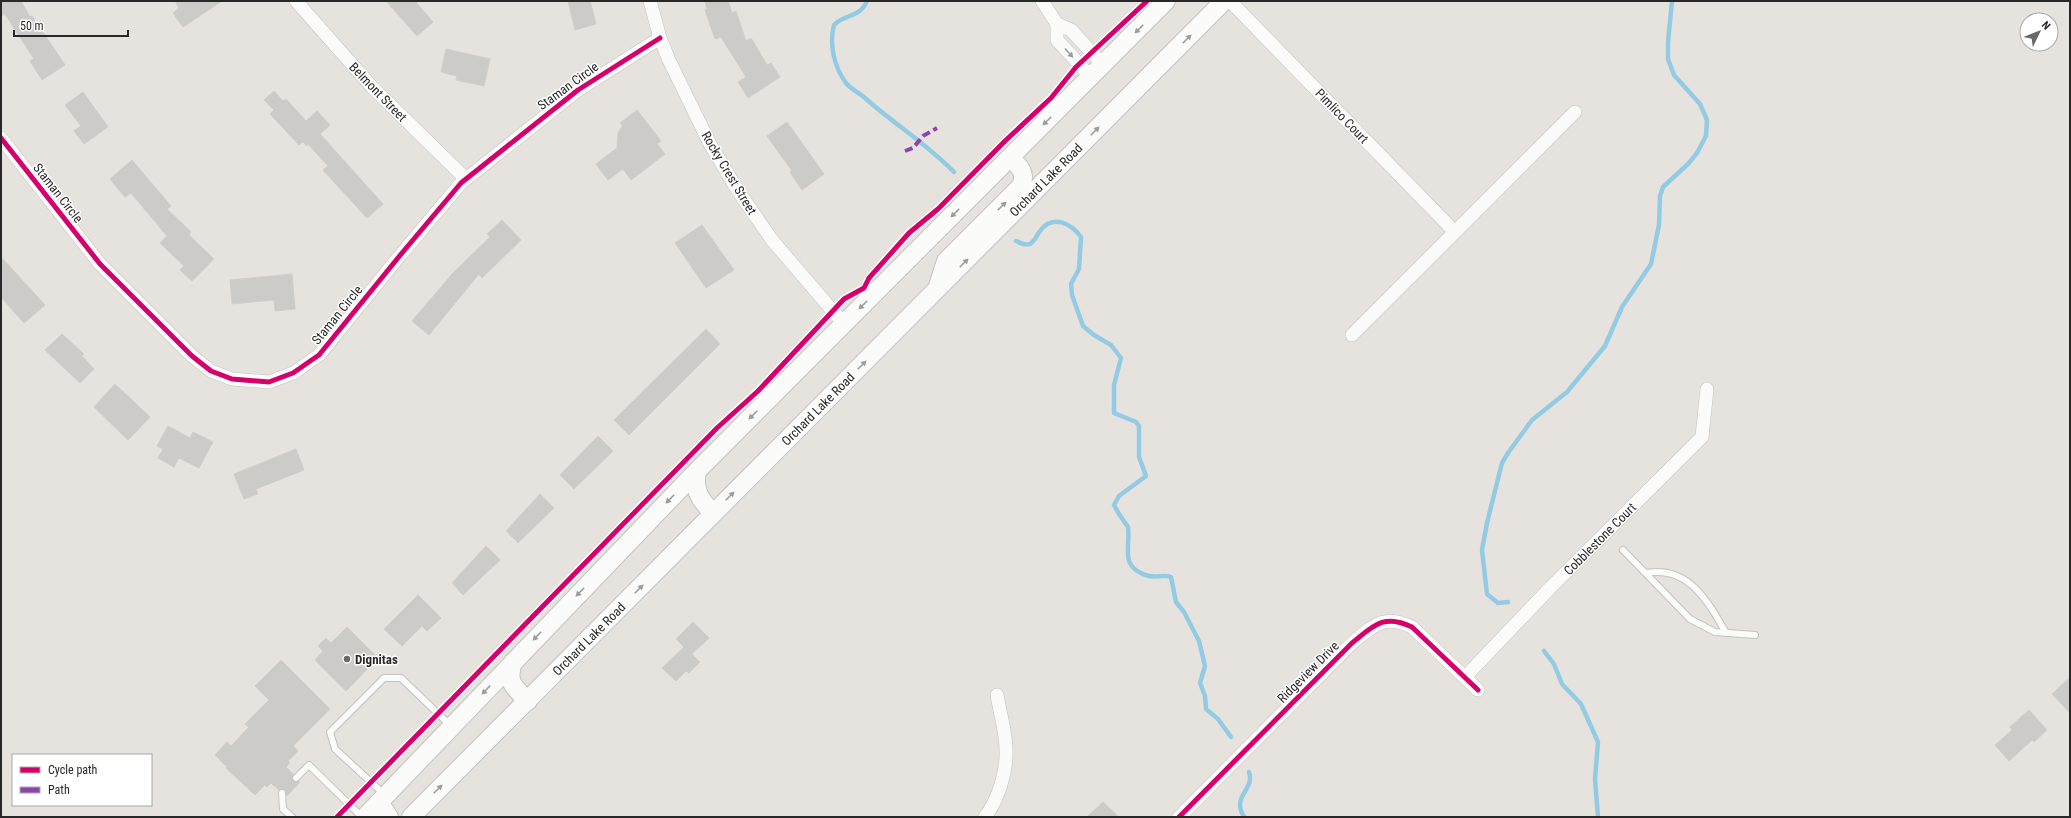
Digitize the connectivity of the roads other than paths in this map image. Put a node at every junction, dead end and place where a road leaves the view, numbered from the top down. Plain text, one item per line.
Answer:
1 (296, 1) edge
2 (650, 1) edge
3 (1042, 1) edge
4 (1166, 1) edge
5 (1224, 1) edge
6 (1230, 1) edge
7 (1057, 24) junction
8 (660, 38) junction
9 (1103, 65) junction
10 (1091, 77) junction
11 (1575, 112) dead end
12 (1, 138) edge
13 (1010, 157) junction
14 (466, 179) junction
15 (1454, 231) junction
16 (936, 290) junction
17 (844, 324) junction
18 (1352, 335) dead end
19 (1707, 389) dead end
20 (697, 470) junction
21 (713, 513) junction
22 (1623, 550) dead end
23 (1646, 574) junction
24 (1726, 633) junction
25 (1755, 635) dead end
26 (512, 662) junction
27 (1465, 678) junction
28 (1478, 690) dead end
29 (997, 695) dead end
30 (528, 701) junction
31 (451, 726) junction
32 (296, 778) dead end
33 (282, 793) dead end
34 (384, 805) edge
35 (292, 817) edge
36 (364, 817) edge
37 (411, 817) edge
38 (986, 817) edge
39 (1179, 817) edge

1 - 14 street, Belmont Street
2 - 8 street, Rocky Crest Street
3 - 7 street
4 -> 9 main road
16 -> 5 main road, Orchard Lake Road
6 - 15 street, Pimlico Court
7 - 9 street
7 -> 10 street
8 - 14 street, Staman Circle
8 - 17 street, Rocky Crest Street
9 - 10 main road
10 -> 13 main road
11 - 15 street
12 - 14 street, Staman Circle
16 -> 13 main road
13 -> 17 main road
15 - 18 street
21 -> 16 main road, Orchard Lake Road
17 -> 20 main road
19 - 27 street, Cobblestone Court
20 - 21 main road
20 -> 26 main road
30 -> 21 main road, Orchard Lake Road
22 - 23 lane
23 - 24 lane
23 - 24 lane
24 - 25 lane
26 - 30 main road
26 -> 31 main road
27 - 28 street, Ridgeview Drive
27 - 39 street, Ridgeview Drive
29 - 38 street
37 -> 30 main road, Orchard Lake Road
31 - 34 main road
31 - 34 lane
32 - 36 lane
33 - 35 lane
34 - 36 main road

